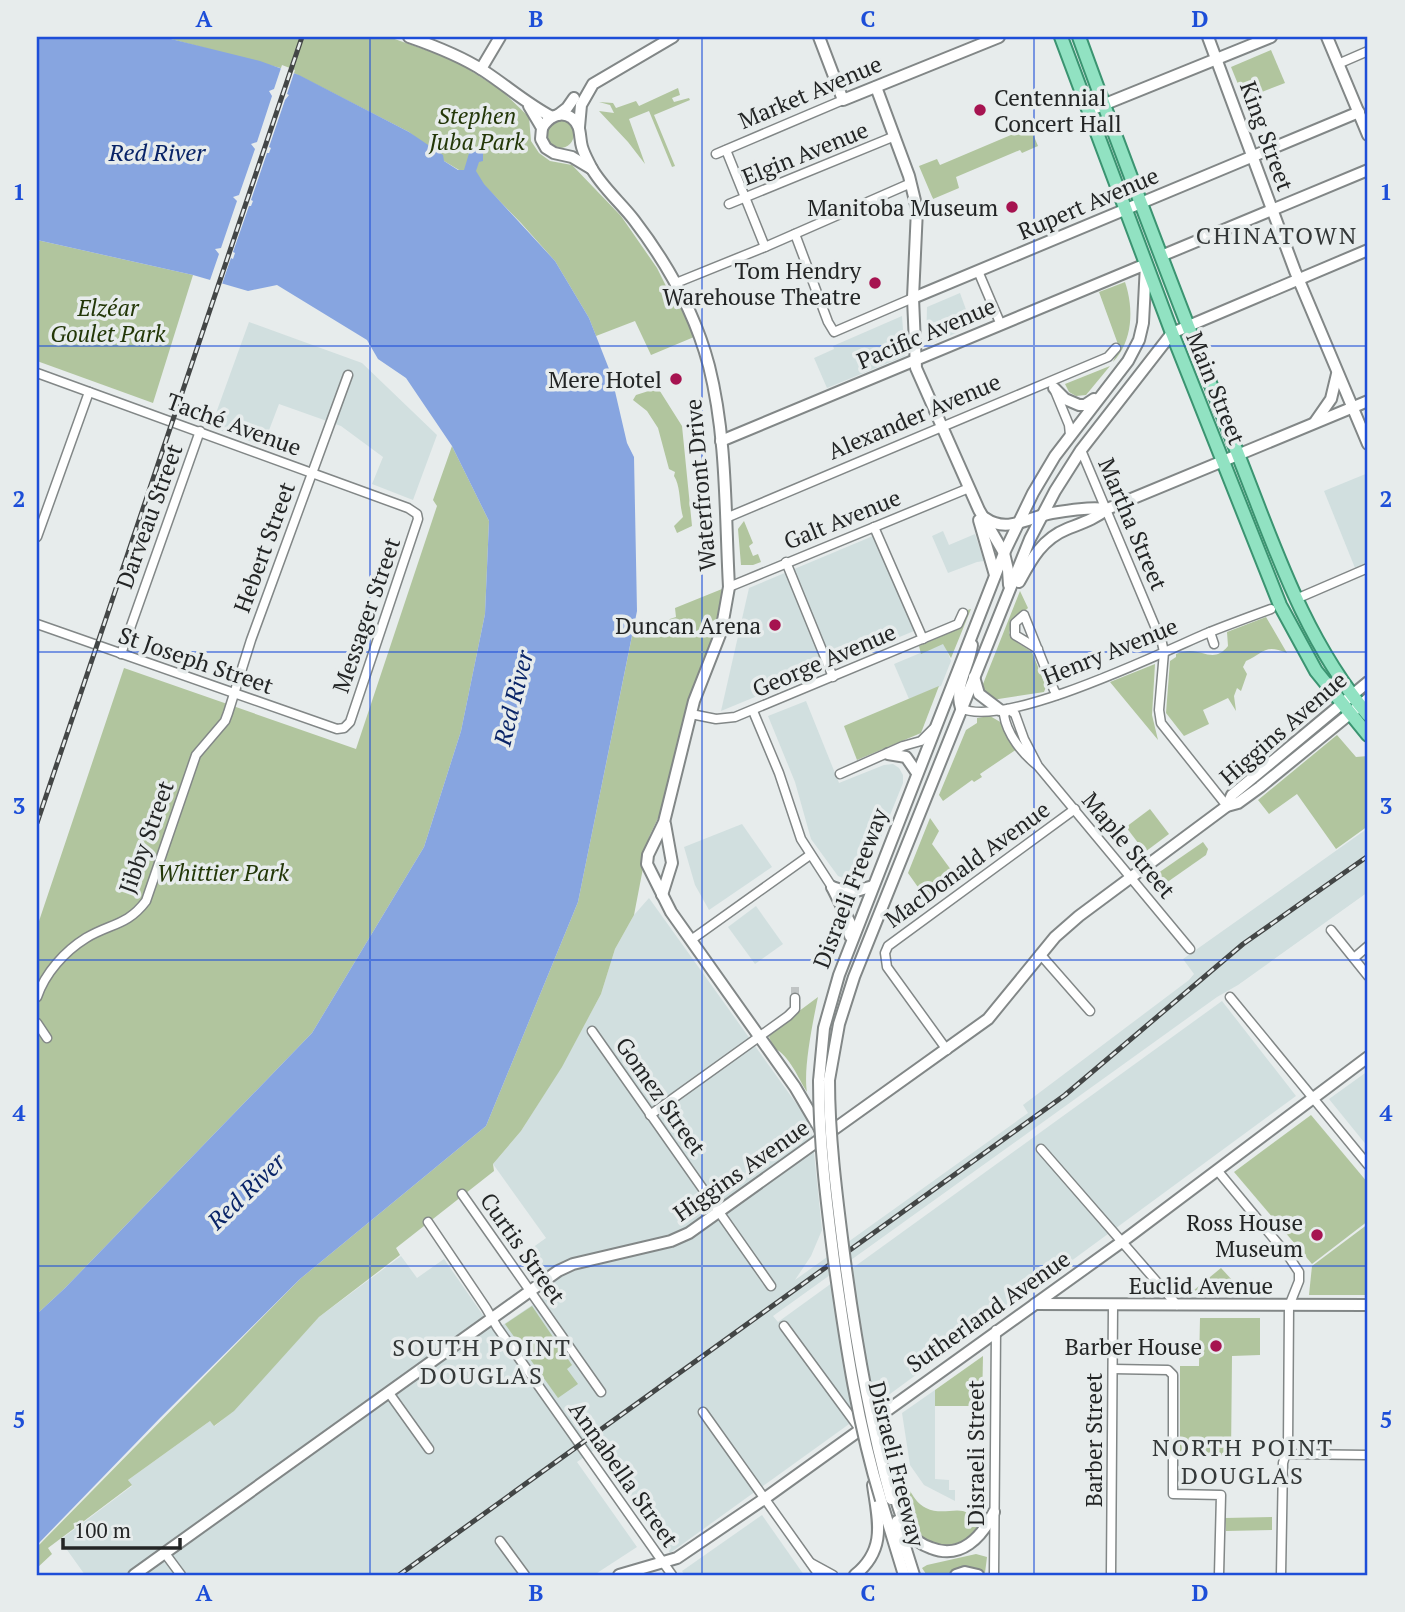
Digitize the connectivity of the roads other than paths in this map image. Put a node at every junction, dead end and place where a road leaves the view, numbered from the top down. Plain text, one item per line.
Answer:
1 (410, 37) edge
2 (500, 37) edge
3 (673, 37) edge
4 (819, 37) edge
5 (999, 37) edge
6 (1061, 37) edge
7 (1079, 37) edge
8 (1208, 37) edge
9 (1271, 37) edge
10 (1327, 37) edge
11 (1368, 51) edge
12 (1217, 59) junction
13 (1338, 64) junction
14 (481, 69) junction
15 (876, 87) junction
16 (574, 98) dead end
17 (843, 100) junction
18 (528, 103) junction
19 (1104, 104) junction
20 (1087, 111) junction
21 (1359, 112) junction
22 (555, 116) junction
23 (542, 128) junction
24 (580, 131) junction
25 (1368, 135) edge
26 (895, 136) junction
27 (726, 150) junction
28 (561, 154) junction
29 (716, 154) dead end
30 (1252, 157) junction
31 (592, 169) junction
32 (1368, 170) edge
33 (911, 183) junction
34 (746, 198) junction
35 (1141, 203) junction
36 (729, 204) dead end
37 (1125, 210) junction
38 (1272, 211) junction
39 (795, 234) junction
40 (765, 247) junction
41 (1368, 250) edge
42 (1161, 256) junction
43 (1146, 264) junction
44 (978, 271) junction
45 (1298, 278) junction
46 (676, 283) junction
47 (914, 298) junction
48 (1000, 325) junction
49 (1186, 326) junction
50 (1172, 333) junction
51 (1116, 348) dead end
52 (915, 361) junction
53 (1337, 371) junction
54 (37, 373) edge
55 (348, 375) dead end
56 (1052, 384) junction
57 (89, 392) junction
58 (1102, 393) junction
59 (1368, 401) edge
60 (1352, 408) junction
61 (1314, 424) junction
62 (941, 428) junction
63 (200, 431) junction
64 (1070, 435) junction
65 (721, 441) junction
66 (1368, 444) edge
67 (1081, 450) junction
68 (1238, 455) junction
69 (1223, 462) junction
70 (311, 472) junction
71 (969, 488) junction
72 (1107, 509) junction
73 (417, 514) joint
74 (982, 514) junction
75 (1043, 514) junction
76 (726, 518) junction
77 (1018, 523) junction
78 (874, 527) junction
79 (37, 537) edge
80 (1004, 554) junction
81 (786, 562) junction
82 (1368, 568) edge
83 (995, 575) junction
84 (729, 587) junction
85 (1009, 590) junction
86 (1303, 596) dead end
87 (1271, 609) dead end
88 (963, 613) dead end
89 (37, 624) edge
90 (974, 628) junction
91 (994, 628) junction
92 (1210, 632) junction
93 (923, 639) junction
94 (1214, 644) dead end
95 (1038, 649) dead end
96 (1164, 652) junction
97 (121, 654) junction
98 (833, 677) junction
99 (974, 677) junction
100 (1368, 682) edge
101 (233, 694) junction
102 (1057, 695) junction
103 (1357, 706) edge
104 (961, 708) junction
105 (1004, 709) junction
106 (752, 711) junction
107 (691, 714) junction
108 (344, 727) joint
109 (933, 730) junction
110 (1368, 735) edge
111 (888, 754) junction
112 (917, 773) junction
113 (840, 774) dead end
114 (1227, 806) junction
115 (1075, 809) junction
116 (664, 822) junction
117 (649, 854) junction
118 (671, 854) junction
119 (810, 855) junction
120 (649, 869) junction
121 (670, 870) junction
122 (1131, 878) junction
123 (873, 886) junction
124 (832, 887) junction
125 (662, 895) junction
126 (1331, 930) dead end
127 (691, 940) junction
128 (850, 943) junction
129 (1368, 946) edge
130 (1189, 948) dead end
131 (1040, 954) junction
132 (1353, 958) junction
133 (1368, 976) edge
134 (37, 997) edge
135 (1230, 997) dead end
136 (795, 998) tunnel mouth
137 (1090, 1011) dead end
138 (37, 1023) edge
139 (592, 1031) dead end
140 (760, 1036) junction
141 (47, 1038) dead end
142 (947, 1050) junction
143 (1368, 1057) edge
144 (824, 1080) junction
145 (1313, 1098) junction
146 (650, 1115) junction
147 (829, 1134) junction
148 (1041, 1149) dead end
149 (1368, 1165) edge
150 (1217, 1170) junction
151 (462, 1194) dead end
152 (719, 1212) junction
153 (428, 1222) dead end
154 (1123, 1241) junction
155 (771, 1286) dead end
156 (529, 1291) junction
157 (1035, 1304) junction
158 (1177, 1305) junction
159 (1368, 1305) edge
160 (1113, 1306) junction
161 (1289, 1306) junction
162 (492, 1318) junction
163 (784, 1326) dead end
164 (996, 1330) junction
165 (1113, 1369) junction
166 (601, 1392) dead end
167 (389, 1393) junction
168 (703, 1412) dead end
169 (859, 1428) junction
170 (429, 1449) dead end
171 (1285, 1454) junction
172 (1368, 1455) edge
173 (764, 1499) junction
174 (886, 1499) junction
175 (994, 1512) junction
176 (500, 1541) dead end
177 (164, 1552) junction
178 (809, 1561) junction
179 (663, 1563) junction
180 (134, 1575) edge
181 (181, 1575) edge
182 (525, 1575) edge
183 (619, 1575) edge
184 (672, 1575) edge
185 (819, 1575) edge
186 (833, 1575) edge
187 (855, 1575) edge
188 (904, 1575) edge
189 (914, 1575) edge
190 (956, 1575) edge
191 (978, 1575) edge
192 (994, 1575) edge
193 (1111, 1575) edge
194 (1219, 1575) edge
195 (1282, 1575) edge

1 - 14 main road, Waterfront Drive
2 - 14 main road
3 - 24 main road
4 - 17 main road
5 - 15 main road, Market Avenue
6 - 20 main road, Main Street
7 - 19 main road, Main Street
8 - 12 main road, King Street
9 - 12 main road
10 - 13 main road
11 - 13 street
12 - 19 main road
12 - 30 main road, King Street
13 - 21 main road
14 - 18 main road, Waterfront Drive
15 - 17 main road, Market Avenue
15 - 26 main road
16 - 22 main road
17 - 27 street, Market Avenue
18 - 22 main road, Waterfront Drive
18 - 23 main road, Waterfront Drive
19 - 20 main road
19 - 35 main road, Main Street
20 - 37 main road, Main Street
21 - 25 main road
21 - 30 main road, Rupert Avenue
22 - 23 main road
22 - 24 main road, Waterfront Drive
23 - 28 main road, Waterfront Drive
24 - 28 main road
24 - 31 main road, Waterfront Drive
26 - 33 main road
26 - 34 street, Elgin Avenue
27 - 29 street, Market Avenue
27 - 34 street
28 - 31 main road, Waterfront Drive
30 - 35 main road, Rupert Avenue
30 - 38 main road, King Street
31 - 46 main road, Waterfront Drive
32 - 38 main road
33 - 39 street
33 - 47 main road
34 - 36 street, Elgin Avenue
34 - 40 street
35 - 37 main road, Rupert Avenue
35 - 42 main road, Main Street
37 - 43 main road, Main Street
37 - 44 main road, Rupert Avenue
38 - 42 main road
38 - 45 main road, King Street
39 - 40 street
39 - 47 street, Rupert Avenue
40 - 46 street
41 - 45 main road
42 - 49 main road, Main Street
43 - 48 main road, Pacific Avenue
43 - 50 main road, Main Street
43 - 58 main road, Disraeli Freeway
44 - 47 main road, Rupert Avenue
44 - 48 street
45 - 49 main road
45 - 53 main road, King Street
46 - 65 main road, Waterfront Drive
47 - 52 main road
48 - 52 main road, Pacific Avenue
49 - 50 main road, Disraeli Freeway
49 - 68 main road, Main Street
50 - 67 main road, Disraeli Freeway
50 - 69 main road, Main Street
51 - 56 street, Alexander Avenue
52 - 62 main road
52 - 65 main road, Pacific Avenue
53 - 60 main road, King Street
53 - 61 main road
54 - 57 street, Taché Avenue
55 - 70 street, Hebert Street
56 - 58 main road
56 - 62 street, Alexander Avenue
56 - 64 street
57 - 63 street, Taché Avenue
57 - 79 street
58 - 64 main road, Disraeli Freeway
59 - 60 main road
60 - 61 main road
60 - 66 main road, King Street
61 - 68 main road
62 - 71 main road
62 - 76 street, Alexander Avenue
63 - 70 street, Taché Avenue
63 - 97 street, Darveau Street
64 - 77 main road, Disraeli Freeway
65 - 76 main road, Waterfront Drive
67 - 72 street, Martha Street
67 - 75 main road, Disraeli Freeway
68 - 69 main road
68 - 103 main road, Main Street
69 - 72 main road
69 - 103 main road, Main Street
70 - 73 street, Taché Avenue
70 - 101 street, Hebert Street
71 - 74 main road
71 - 78 street, Galt Avenue
72 - 75 main road
72 - 91 main road
72 - 96 street, Martha Street
73 - 108 street, Messager Street
74 - 77 main road
74 - 80 main road
74 - 83 main road
75 - 77 main road
75 - 85 main road, Disraeli Freeway
76 - 84 main road, Waterfront Drive
77 - 80 main road, Disraeli Freeway
78 - 81 street, Galt Avenue
78 - 93 street
80 - 83 main road, Disraeli Freeway
80 - 85 main road
81 - 84 street, Galt Avenue
81 - 98 street
82 - 86 street
83 - 90 main road, Disraeli Freeway
84 - 107 main road, Waterfront Drive
85 - 91 main road, Disraeli Freeway
87 - 92 street, Henry Avenue
88 - 93 street, George Avenue
89 - 97 street, St Joseph Street
90 - 104 main road
90 - 109 main road, Disraeli Freeway
91 - 99 main road, Disraeli Freeway
92 - 94 street
92 - 96 street, Henry Avenue
93 - 98 street, George Avenue
95 - 102 street
96 - 102 street, Henry Avenue
96 - 114 street
97 - 101 street, St Joseph Street
98 - 106 street, George Avenue
99 - 104 main road, Disraeli Freeway
99 - 105 main road
100 - 103 main road, Higgins Avenue
101 - 108 street, St Joseph Street
101 - 134 street, Jibby Street
102 - 105 street, Henry Avenue
103 - 110 main road, Main Street
103 - 114 main road, Higgins Avenue
104 - 105 street, Henry Avenue
104 - 144 main road, Disraeli Freeway
105 - 115 street, Maple Street
106 - 107 street, George Avenue
106 - 119 street
107 - 116 main road, Waterfront Drive
109 - 111 street
109 - 112 main road, Disraeli Freeway
111 - 112 main road
111 - 113 street
112 - 123 main road, Disraeli Freeway
114 - 122 main road, Higgins Avenue
115 - 122 street, Maple Street
115 - 142 street, MacDonald Avenue
116 - 117 main road, Waterfront Drive
116 - 118 main road, Waterfront Drive
117 - 118 main road
117 - 120 main road, Waterfront Drive
118 - 121 main road, Waterfront Drive
119 - 124 street
119 - 127 street
120 - 121 main road
120 - 125 main road, Waterfront Drive
121 - 125 main road, Waterfront Drive
122 - 130 street, Maple Street
122 - 131 main road, Higgins Avenue
123 - 124 main road
123 - 128 main road, Disraeli Freeway
124 - 128 main road
125 - 127 main road, Waterfront Drive
126 - 132 street
127 - 140 main road, Waterfront Drive
128 - 144 main road, Disraeli Freeway
129 - 132 street
131 - 137 street
131 - 142 main road, Higgins Avenue
132 - 133 street
135 - 145 street
136 - 140 street
138 - 141 street
139 - 146 street, Gomez Street
140 - 146 street
140 - 147 main road, Waterfront Drive
142 - 147 main road, Higgins Avenue
143 - 145 main road, Sutherland Avenue
144 - 174 main road, Disraeli Freeway, bridge
145 - 149 street
145 - 150 main road, Sutherland Avenue
146 - 152 street, Gomez Street
147 - 152 main road, Higgins Avenue
148 - 154 street
150 - 154 main road, Sutherland Avenue
150 - 161 street
151 - 156 street, Curtis Street
152 - 155 street, Gomez Street
152 - 156 main road, Higgins Avenue
153 - 162 street, Annabella Street
154 - 157 main road, Sutherland Avenue
154 - 158 street
156 - 162 main road, Higgins Avenue
156 - 166 street, Curtis Street
157 - 160 main road, Euclid Avenue
157 - 164 main road, Sutherland Avenue
158 - 160 main road, Euclid Avenue
158 - 161 main road, Euclid Avenue
159 - 161 main road, Euclid Avenue
160 - 165 street, Barber Street
161 - 171 street
162 - 167 main road, Higgins Avenue
162 - 179 street, Annabella Street
163 - 169 street
164 - 169 main road, Sutherland Avenue
164 - 175 street, Disraeli Street
165 - 193 street, Barber Street
165 - 194 street
167 - 170 street
167 - 177 main road, Higgins Avenue
168 - 173 street
169 - 173 main road, Sutherland Avenue
171 - 172 street
171 - 195 street
173 - 178 street
173 - 179 main road, Sutherland Avenue
174 - 175 main road
174 - 187 main road
174 - 188 main road, Disraeli Freeway
174 - 189 main road, Disraeli Freeway
175 - 192 street, Disraeli Street
176 - 182 street
177 - 180 main road, Higgins Avenue
177 - 181 street
178 - 185 street
178 - 186 street
179 - 183 main road, Sutherland Avenue
179 - 184 street, Annabella Street
190 - 191 main road

